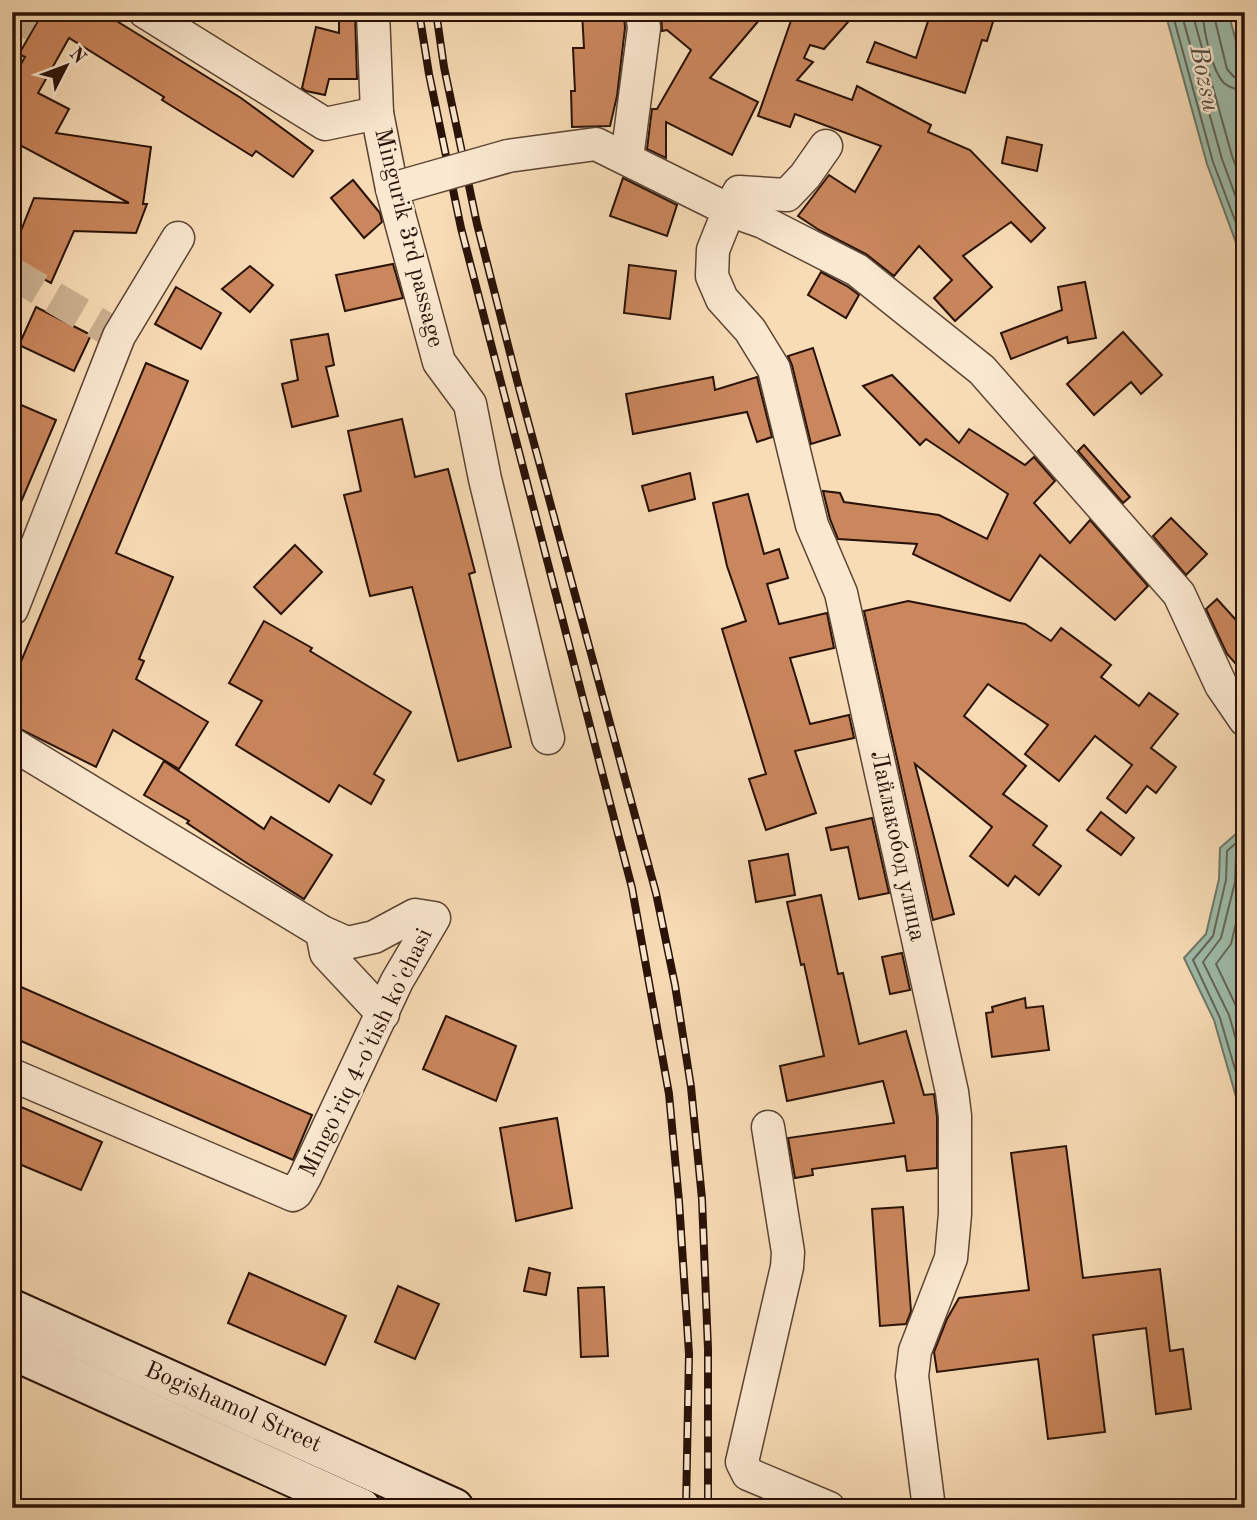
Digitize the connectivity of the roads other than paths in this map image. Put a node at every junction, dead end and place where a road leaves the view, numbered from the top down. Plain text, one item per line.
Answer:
1 (145, 12) edge
2 (373, 12) edge
3 (642, 12) edge
4 (377, 113) junction
5 (827, 146) dead end
6 (627, 158) junction
7 (392, 189) junction
8 (729, 210) junction
9 (178, 238) dead end
10 (12, 609) edge
11 (1245, 720) edge
12 (548, 738) dead end
13 (12, 744) edge
14 (321, 932) junction
15 (383, 1014) junction
16 (12, 1075) edge
17 (768, 1127) dead end
18 (12, 1309) edge
19 (12, 1350) edge
20 (361, 1508) edge
21 (454, 1508) edge
22 (829, 1508) edge
23 (929, 1508) edge

1 - 4 street
2 - 4 street, Mingurik 3rd passage
3 - 6 street
4 - 7 street, Mingurik 3rd passage
5 - 8 street
6 - 7 street, bridge
6 - 8 street
7 - 12 street, Mingurik 3rd passage
8 - 11 street
8 - 23 street, Лайлакобод улица
9 - 10 street
13 - 14 street, Mingo'riq 4-o'tish ko'chasi
14 - 15 street
14 - 15 street, Mingo'riq 4-o'tish ko'chasi
15 - 16 street, Mingo'riq 4-o'tish ko'chasi
17 - 22 street
18 - 21 main road, Bogishamol Street
19 - 20 main road, Bogishamol Street

